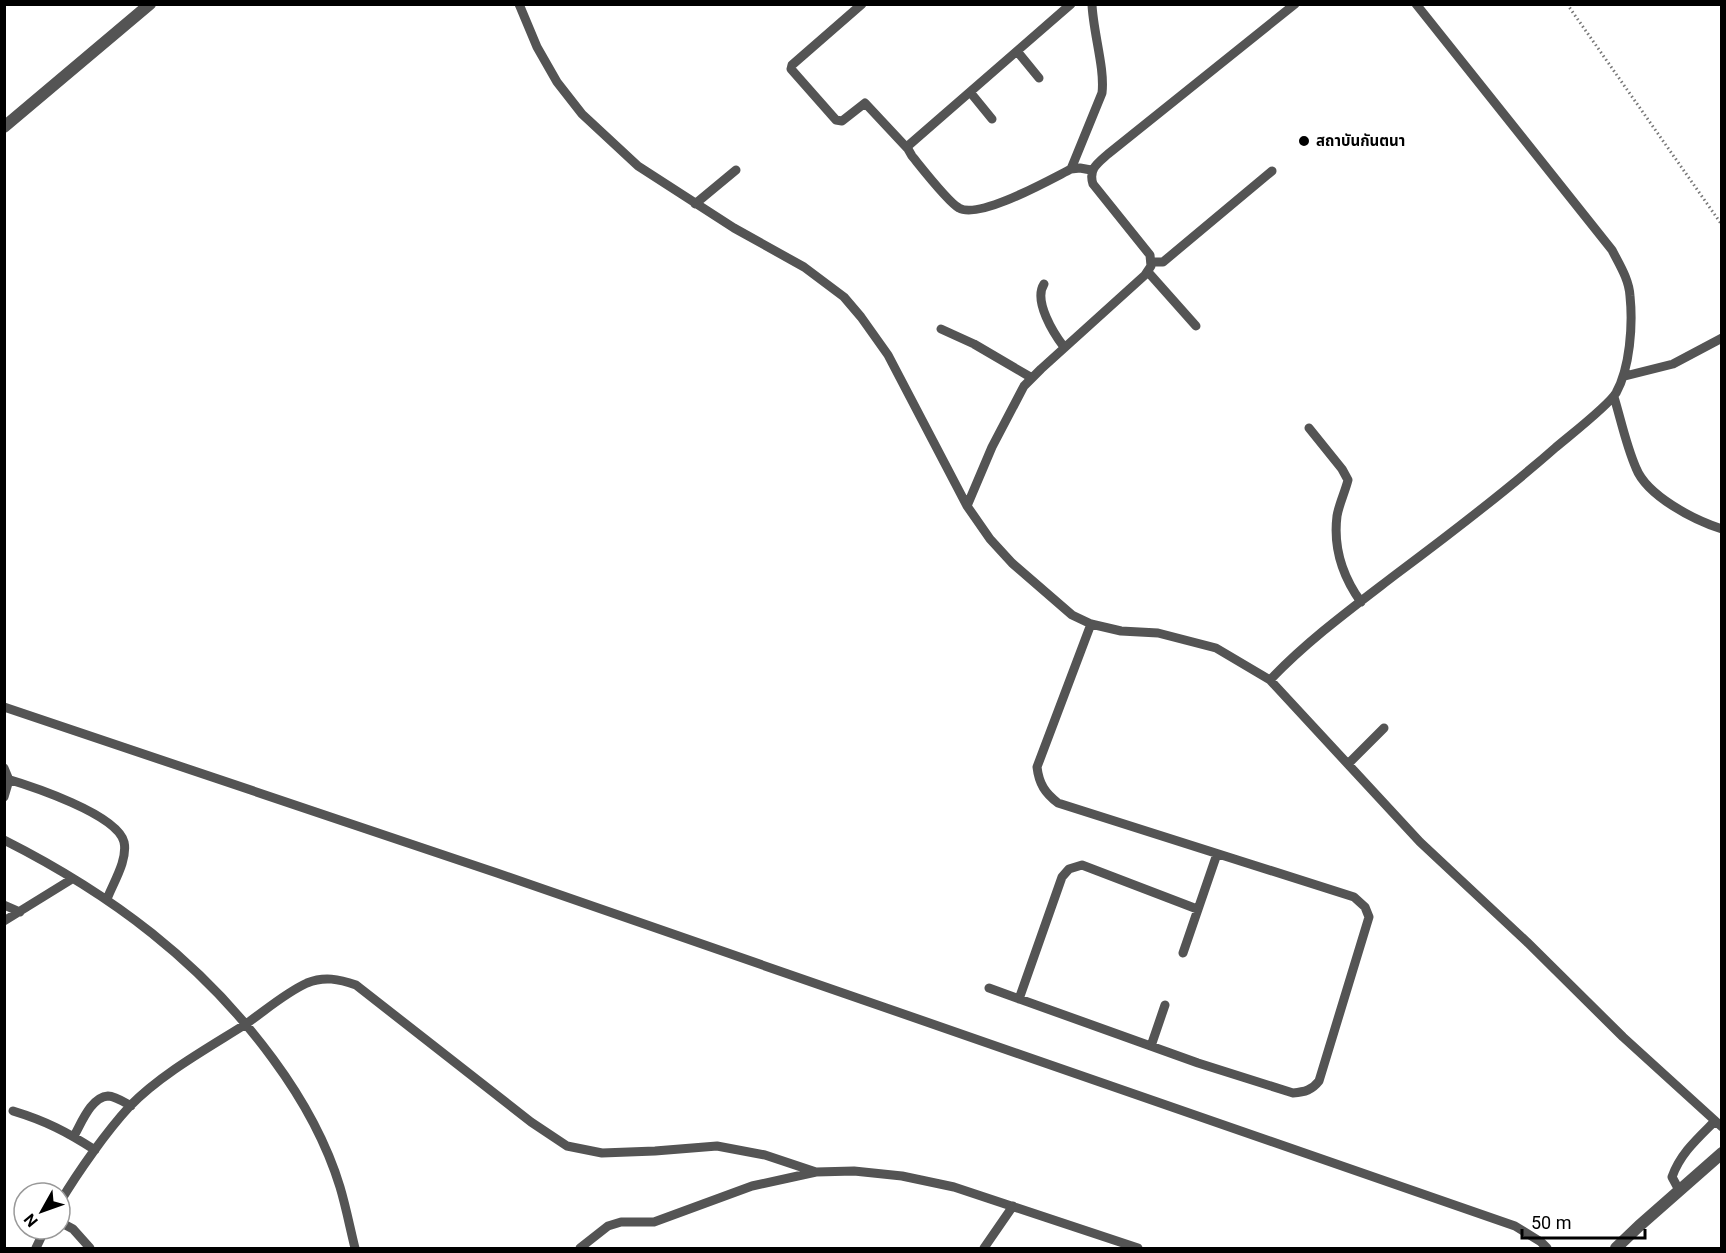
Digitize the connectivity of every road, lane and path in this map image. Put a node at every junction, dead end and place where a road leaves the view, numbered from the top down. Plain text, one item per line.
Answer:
1 (150, 4) edge
2 (519, 4) edge
3 (862, 4) edge
4 (1071, 4) edge
5 (1092, 4) edge
6 (1295, 4) edge
7 (1416, 4) edge
8 (1567, 4) edge
9 (1017, 51) junction
10 (1039, 78) dead end
11 (970, 92) junction
12 (992, 119) dead end
13 (4, 128) edge
14 (908, 149) junction
15 (1071, 169) junction
16 (736, 170) dead end
17 (1091, 170) junction
18 (1272, 171) dead end
19 (694, 204) junction
20 (1722, 225) edge
21 (1149, 267) junction
22 (1044, 284) dead end
23 (1196, 326) dead end
24 (941, 329) dead end
25 (1722, 338) edge
26 (1064, 347) junction
27 (1624, 376) junction
28 (1032, 378) junction
29 (1614, 397) junction
30 (1309, 428) dead end
31 (967, 506) junction
32 (1722, 529) edge
33 (1361, 602) junction
34 (1091, 624) junction
35 (1270, 680) junction
36 (4, 707) edge
37 (1384, 728) dead end
38 (1348, 764) junction
39 (4, 768) edge
40 (7, 779) edge
41 (4, 797) edge
42 (4, 840) edge
43 (1217, 854) junction
44 (72, 879) junction
45 (107, 899) junction
46 (4, 905) edge
47 (1197, 909) junction
48 (20, 912) junction
49 (4, 921) edge
50 (1183, 953) dead end
51 (989, 988) dead end
52 (1019, 999) junction
53 (1165, 1005) dead end
54 (247, 1023) junction
55 (1151, 1046) junction
56 (130, 1106) junction
57 (13, 1111) dead end
58 (1718, 1124) edge
59 (74, 1136) junction
60 (95, 1150) junction
61 (1722, 1153) edge
62 (816, 1172) junction
63 (72, 1184) edge
64 (1679, 1190) junction
65 (1013, 1206) junction
66 (72, 1229) edge
67 (90, 1248) edge
68 (355, 1248) edge
69 (580, 1248) edge
70 (984, 1248) edge
71 (1138, 1248) edge
72 (1547, 1248) edge
73 (1616, 1248) edge

1 - 13 street
2 - 19 lane
3 - 14 lane
4 - 9 lane
5 - 15 lane
6 - 17 lane
7 - 27 lane
8 - 20 path
9 - 10 lane
9 - 11 lane
11 - 12 lane
11 - 14 lane
14 - 15 lane
15 - 17 lane
16 - 19 lane
17 - 21 lane
18 - 21 lane
19 - 31 lane
21 - 23 lane
21 - 26 lane
22 - 26 lane
24 - 28 lane
25 - 27 lane
26 - 28 lane
27 - 29 lane
28 - 31 lane
29 - 32 lane
29 - 33 lane
30 - 33 lane
31 - 34 lane
33 - 35 lane
34 - 35 lane
34 - 43 lane
35 - 38 lane
36 - 72 lane
37 - 38 lane
38 - 58 lane
39 - 40 lane
40 - 41 lane
40 - 45 lane
42 - 44 lane
43 - 47 lane
43 - 55 lane
44 - 45 lane
44 - 48 lane
45 - 54 lane
46 - 48 lane
47 - 50 lane
47 - 52 lane
48 - 49 lane
51 - 52 lane
52 - 55 lane
53 - 55 lane
54 - 56 lane
54 - 62 lane
54 - 68 lane
56 - 59 lane
56 - 60 lane
57 - 59 lane
58 - 64 lane
59 - 60 lane
60 - 63 lane
61 - 64 street
62 - 65 lane
62 - 69 lane
64 - 73 street
65 - 70 lane
65 - 71 lane
66 - 67 lane

